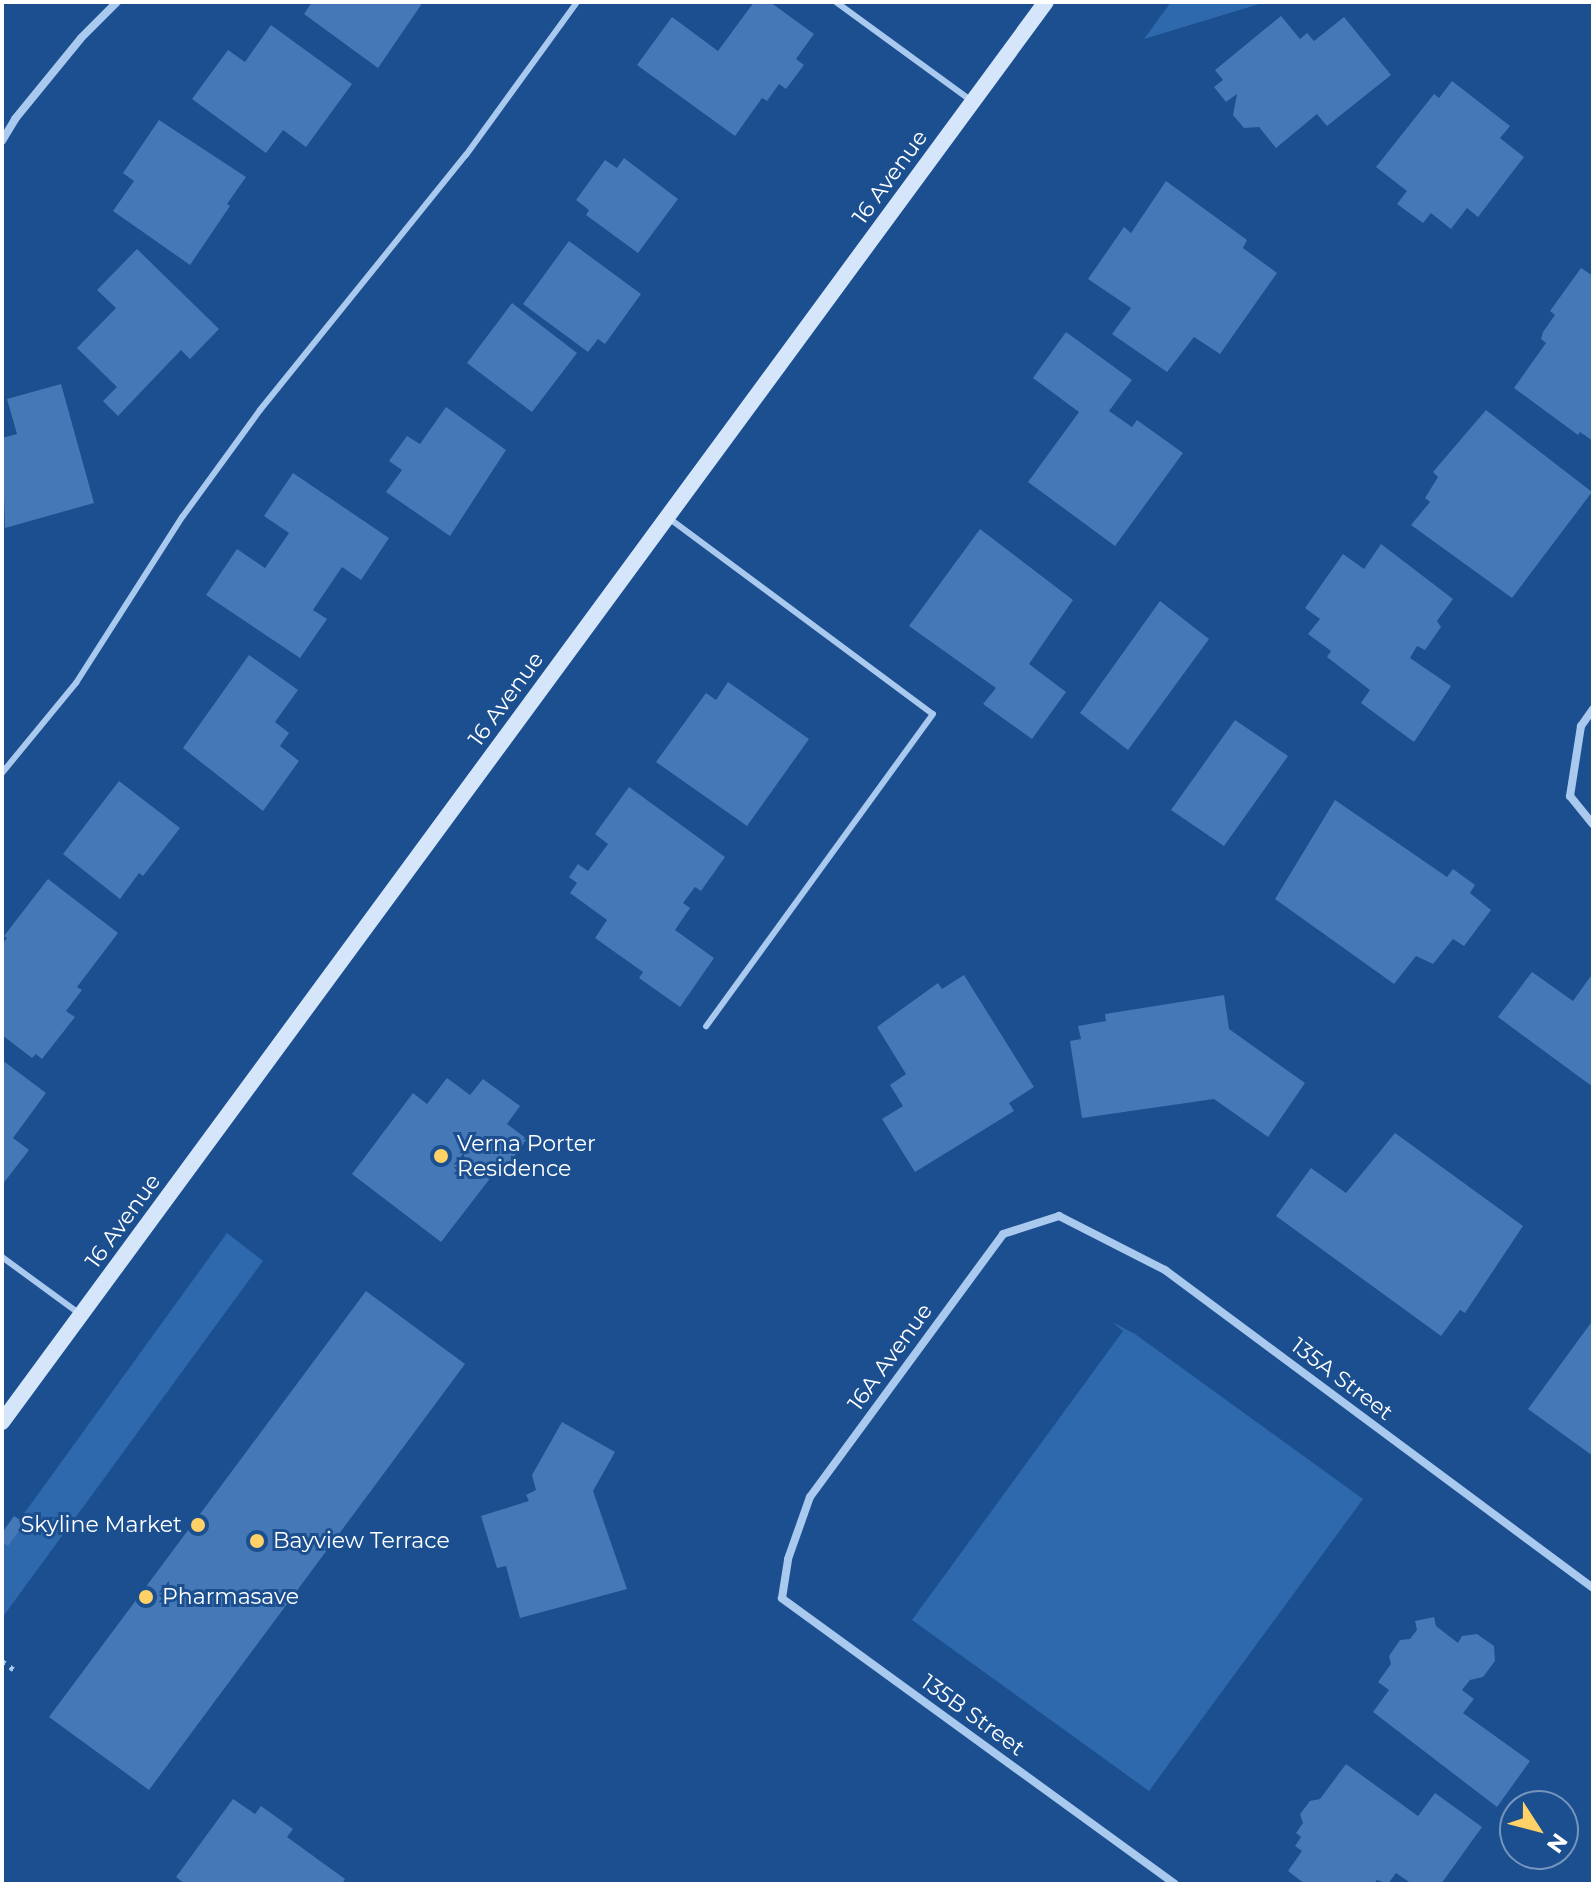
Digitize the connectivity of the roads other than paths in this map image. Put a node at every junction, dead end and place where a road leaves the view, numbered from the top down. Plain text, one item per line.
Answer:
1 (117, 2) edge
2 (577, 2) edge
3 (836, 2) edge
4 (1046, 2) edge
5 (973, 102) junction
6 (2, 141) edge
7 (667, 517) junction
8 (1593, 709) edge
9 (2, 773) edge
10 (1593, 824) edge
11 (706, 1026) dead end
12 (1059, 1216) joint
13 (2, 1257) edge
14 (81, 1315) junction
15 (2, 1422) edge
16 (788, 1559) joint
17 (1593, 1588) edge
18 (1175, 1884) edge

1 - 6 street
2 - 9 lane
3 - 5 lane
4 - 5 main road, 16 Avenue
5 - 7 main road, 16 Avenue
7 - 11 lane
7 - 14 main road, 16 Avenue
8 - 10 street
12 - 16 street, 16A Avenue
12 - 17 street, 135A Street
13 - 14 lane
14 - 15 main road, 16 Avenue
16 - 18 street, 135B Street

